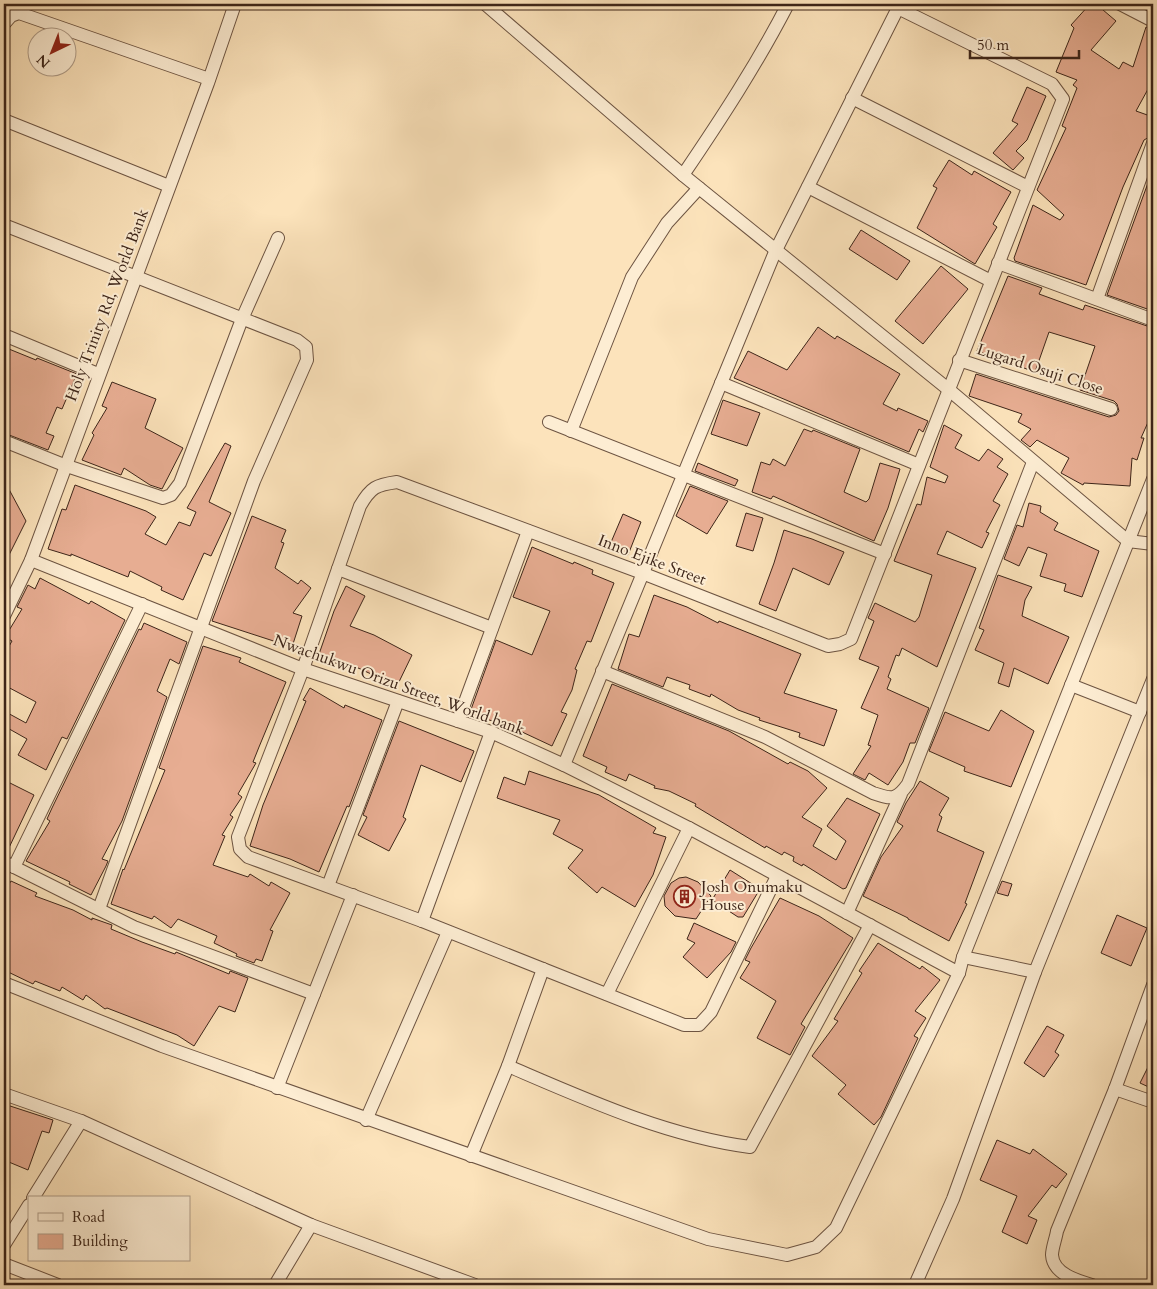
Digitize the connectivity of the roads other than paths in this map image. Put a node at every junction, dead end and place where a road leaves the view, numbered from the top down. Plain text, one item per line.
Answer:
1 (235, 4) edge
2 (485, 4) edge
3 (788, 4) edge
4 (1120, 4) edge
5 (899, 6) edge
6 (1153, 21) edge
7 (4, 24) edge
8 (209, 79) junction
9 (852, 98) junction
10 (4, 120) edge
11 (1153, 143) edge
12 (683, 175) junction
13 (169, 186) junction
14 (808, 186) junction
15 (1028, 187) junction
16 (699, 188) junction
17 (4, 225) edge
18 (278, 238) dead end
19 (775, 252) junction
20 (998, 263) junction
21 (135, 277) junction
22 (990, 281) junction
23 (1097, 299) junction
24 (242, 319) junction
25 (1153, 320) edge
26 (4, 335) edge
27 (959, 360) junction
28 (98, 374) junction
29 (721, 383) junction
30 (948, 389) junction
31 (1110, 409) dead end
32 (549, 422) dead end
33 (571, 432) junction
34 (4, 441) edge
35 (1033, 462) junction
36 (64, 465) junction
37 (919, 465) junction
38 (682, 475) junction
39 (1153, 479) edge
40 (528, 531) junction
41 (1128, 542) junction
42 (1153, 544) edge
43 (885, 554) junction
44 (31, 560) junction
45 (338, 569) junction
46 (642, 573) junction
47 (142, 604) junction
48 (4, 616) edge
49 (201, 628) junction
50 (492, 628) junction
51 (303, 669) junction
52 (602, 670) junction
53 (1153, 679) edge
54 (1071, 685) junction
55 (398, 701) junction
56 (1140, 712) junction
57 (458, 721) junction
58 (491, 732) junction
59 (564, 765) junction
60 (901, 794) junction
61 (689, 828) junction
62 (9, 865) edge
63 (777, 876) junction
64 (328, 886) junction
65 (353, 895) junction
66 (99, 909) junction
67 (847, 913) junction
68 (422, 921) junction
69 (870, 926) junction
70 (448, 932) junction
71 (963, 957) junction
72 (543, 969) junction
73 (1036, 972) junction
74 (959, 973) junction
75 (4, 983) edge
76 (1153, 985) edge
77 (314, 994) junction
78 (606, 994) junction
79 (508, 1066) junction
80 (277, 1088) junction
81 (1115, 1089) junction
82 (4, 1094) edge
83 (1153, 1102) edge
84 (366, 1120) junction
85 (81, 1121) junction
86 (470, 1156) junction
87 (34, 1196) edge
88 (28, 1207) edge
89 (311, 1225) junction
90 (4, 1244) edge
91 (4, 1264) edge
92 (448, 1281) edge
93 (58, 1285) edge
94 (275, 1285) edge
95 (475, 1285) edge
96 (916, 1285) edge
97 (1092, 1285) edge

1 - 8 street, Holy Trinity Rd, World Bank
2 - 12 street
3 - 12 street
4 - 6 street
5 - 9 street
5 - 15 street, Inno Ejike Street
7 - 8 street
8 - 13 street, Holy Trinity Rd, World Bank
9 - 14 street
9 - 15 street
10 - 13 street
11 - 23 street
12 - 16 street
13 - 21 street, Holy Trinity Rd, World Bank
14 - 19 street
14 - 22 street
15 - 20 street, Inno Ejike Street
16 - 19 street
16 - 33 street
17 - 21 street
18 - 24 street
19 - 29 street
19 - 30 street
20 - 22 street, Inno Ejike Street
20 - 23 street
21 - 24 street
21 - 28 street, Holy Trinity Rd, World Bank
22 - 27 street, Inno Ejike Street
23 - 25 street
24 - 36 street
24 - 49 street
26 - 28 street
27 - 30 street, Inno Ejike Street
27 - 31 street, Lugard Osuji Close
28 - 36 street, Holy Trinity Rd, World Bank
29 - 37 street
29 - 38 street
30 - 35 street
30 - 37 street, Inno Ejike Street
32 - 33 street
33 - 38 street
34 - 36 street
35 - 41 street
35 - 60 street
36 - 44 street, Holy Trinity Rd, World Bank
37 - 43 street, Inno Ejike Street
38 - 43 street
38 - 46 street
39 - 41 street
40 - 45 street, Inno Ejike Street
40 - 46 street, Inno Ejike Street
40 - 50 street
41 - 42 street
41 - 54 street
43 - 46 street, Inno Ejike Street
44 - 47 street, Nwachukwu Orizu Street, World bank
44 - 48 street, Holy Trinity Rd, World Bank
45 - 50 street
45 - 51 street, Inno Ejike Street
46 - 52 street
47 - 49 street, Nwachukwu Orizu Street, World bank
47 - 62 street
49 - 51 street, Nwachukwu Orizu Street, World bank
49 - 66 street
50 - 57 street
51 - 55 street, Nwachukwu Orizu Street, World bank
51 - 64 street, Inno Ejike Street
52 - 59 street
52 - 60 street
53 - 56 street
54 - 56 street
54 - 71 street
55 - 57 street, Nwachukwu Orizu Street, World bank
55 - 64 street
56 - 73 street
57 - 58 street, Nwachukwu Orizu Street, World bank
58 - 59 street, Nwachukwu Orizu Street, World bank
58 - 68 street
59 - 61 street, Nwachukwu Orizu Street, World bank
60 - 67 street
61 - 63 street, Nwachukwu Orizu Street, World bank
61 - 78 street
62 - 66 street
63 - 67 street, Nwachukwu Orizu Street, World bank
63 - 78 street, Inno Ejike Street
64 - 65 street, Inno Ejike Street
65 - 68 street, Inno Ejike Street
65 - 77 street
66 - 77 street
67 - 69 street, Nwachukwu Orizu Street, World bank
68 - 70 street, Inno Ejike Street
69 - 74 street, Nwachukwu Orizu Street, World bank
69 - 79 street
70 - 72 street, Inno Ejike Street
70 - 84 street
71 - 73 street
71 - 74 street
72 - 78 street, Inno Ejike Street
72 - 79 street
73 - 96 street
74 - 86 street
75 - 80 street
76 - 81 street
77 - 80 street
79 - 86 street
80 - 84 street
81 - 83 street
81 - 97 street
82 - 85 street
84 - 86 street
85 - 87 street
85 - 89 street
88 - 90 street
89 - 92 street
89 - 94 street
91 - 93 street
92 - 95 street

